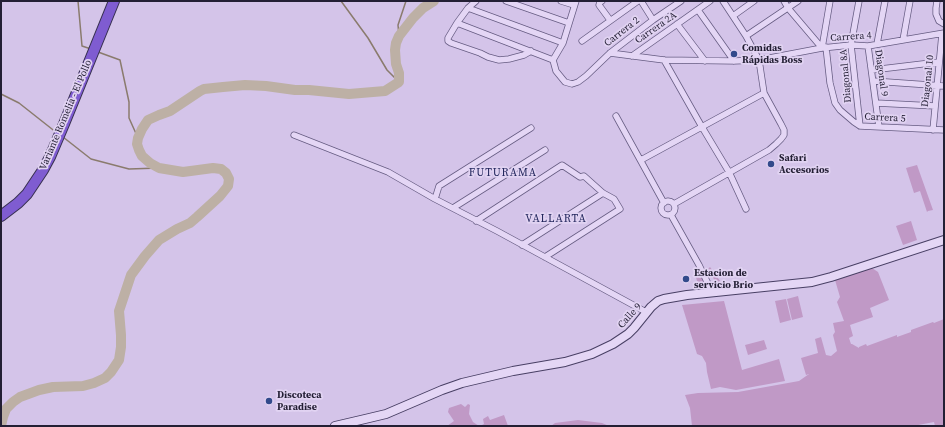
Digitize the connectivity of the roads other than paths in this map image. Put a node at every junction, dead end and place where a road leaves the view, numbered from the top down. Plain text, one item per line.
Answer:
1 (114, 1) edge
2 (476, 1) edge
3 (506, 1) edge
4 (561, 1) edge
5 (602, 1) edge
6 (640, 1) edge
7 (681, 1) edge
8 (710, 1) edge
9 (723, 1) edge
10 (754, 1) edge
11 (784, 1) edge
12 (798, 1) edge
13 (830, 1) edge
14 (859, 1) edge
15 (885, 1) edge
16 (910, 1) edge
17 (937, 1) edge
18 (575, 3) edge
19 (468, 8) junction
20 (788, 8) junction
21 (698, 10) junction
22 (733, 16) junction
23 (610, 20) junction
24 (653, 20) junction
25 (457, 23) junction
26 (569, 23) junction
27 (678, 24) junction
28 (944, 24) edge
29 (943, 34) edge
30 (746, 36) junction
31 (903, 40) junction
32 (582, 41) dead end
33 (563, 43) junction
34 (877, 44) junction
35 (851, 45) junction
36 (868, 46) junction
37 (824, 48) junction
38 (531, 51) junction
39 (610, 53) junction
40 (632, 56) junction
41 (553, 60) junction
42 (664, 60) junction
43 (759, 60) junction
44 (705, 61) junction
45 (734, 61) junction
46 (939, 62) junction
47 (872, 70) junction
48 (873, 81) junction
49 (937, 86) junction
50 (944, 86) edge
51 (764, 93) junction
52 (876, 103) junction
53 (935, 106) junction
54 (616, 116) dead end
55 (860, 126) junction
56 (702, 127) junction
57 (879, 127) junction
58 (531, 128) dead end
59 (933, 130) junction
60 (944, 130) edge
61 (294, 135) dead end
62 (545, 150) dead end
63 (641, 160) junction
64 (729, 172) junction
65 (603, 192) junction
66 (435, 199) junction
67 (664, 203) junction
68 (674, 204) junction
69 (453, 208) junction
70 (746, 209) dead end
71 (671, 215) junction
72 (1, 216) edge
73 (476, 221) junction
74 (944, 240) edge
75 (522, 245) junction
76 (545, 257) junction
77 (712, 292) junction
78 (646, 312) junction
79 (335, 426) edge

1 - 72 highway, Variante Romelia - El Pollo
2 - 19 street
3 - 26 street
4 - 18 street
5 - 23 street
6 - 23 street
6 - 24 street
7 - 24 street, Carrera 2
8 - 21 street, Carrera 2A
9 - 22 street
10 - 22 street
11 - 20 street
12 - 20 street
13 - 37 street
14 - 35 street, Diagonal 8A
15 - 34 street, Diagonal 9
16 - 31 street
17 - 28 street
18 - 26 street
19 - 25 street
19 - 33 street
20 - 30 street
20 - 37 street
21 - 27 street, Carrera 2A
21 - 45 street
22 - 30 street
23 - 32 street
24 - 39 street, Carrera 2
25 - 38 street
25 - 38 street
26 - 33 street
27 - 40 street, Carrera 2A
27 - 44 street
29 - 31 street, Carrera 4
29 - 46 street, Diagonal 10
30 - 43 street
31 - 34 street, Carrera 4
33 - 41 street
34 - 36 street, Carrera 4
35 - 36 street, Carrera 4
35 - 37 street, Carrera 4
35 - 55 street, Diagonal 8A
36 - 47 street, Diagonal 9
37 - 43 street, Carrera 4
37 - 55 street, Carrera 5
38 - 41 street
39 - 40 street, Carrera 4
39 - 41 street, Carrera 2
40 - 42 street, Carrera 4
42 - 44 street, Carrera 4
42 - 56 street
43 - 45 street, Carrera 4
43 - 51 street
44 - 45 street, Carrera 4
46 - 47 street
46 - 49 street, Diagonal 10
47 - 48 street, Diagonal 9
48 - 49 street
48 - 52 street, Diagonal 9
49 - 50 street
49 - 53 street, Diagonal 10
51 - 56 street
51 - 64 street
52 - 53 street
52 - 57 street, Diagonal 9
53 - 59 street, Diagonal 10
54 - 63 street
55 - 57 street, Carrera 5
56 - 63 street
56 - 64 street
57 - 59 street, Carrera 5
58 - 66 street
59 - 60 street, Carrera 5
61 - 66 street
62 - 69 street
63 - 67 street
64 - 68 street
64 - 70 street
65 - 73 street
65 - 75 street
65 - 76 street
66 - 69 street
67 - 68 street
67 - 71 street
68 - 71 street
69 - 73 street
71 - 77 street
73 - 75 street
74 - 77 main road, Calle 9
75 - 76 street
76 - 78 street
77 - 78 main road, Calle 9
78 - 79 main road, Calle 9

